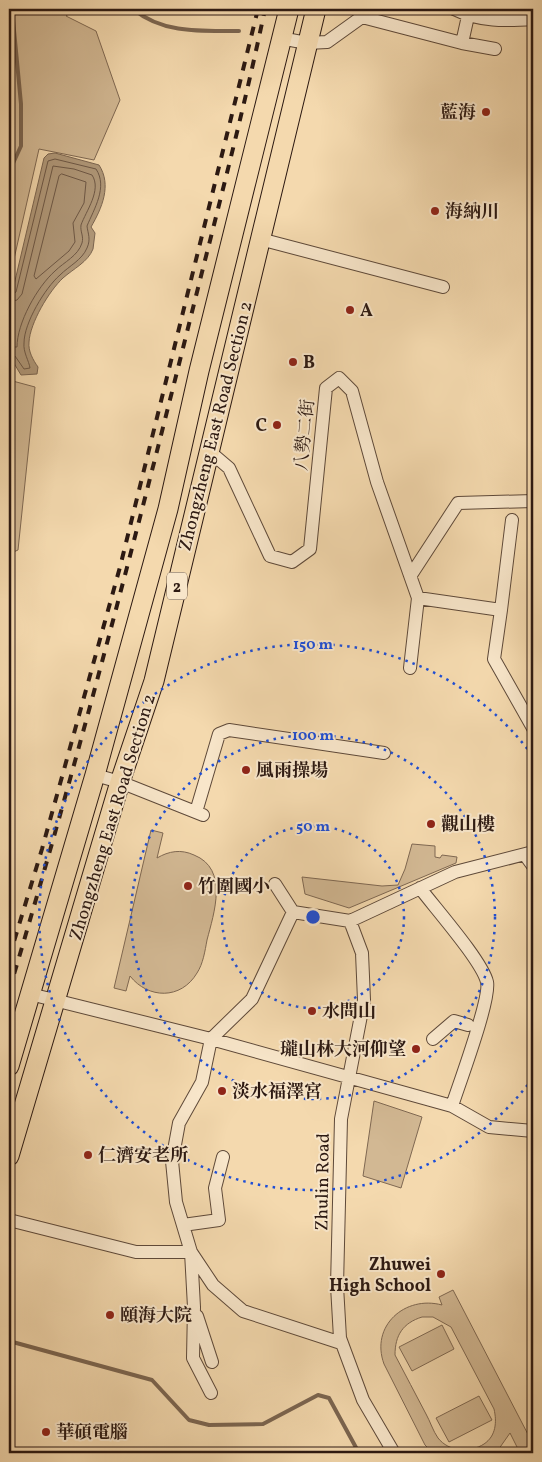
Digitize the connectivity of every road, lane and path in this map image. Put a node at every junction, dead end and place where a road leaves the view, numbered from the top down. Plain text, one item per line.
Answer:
1 (289, 9) edge
2 (316, 9) edge
3 (373, 9) edge
4 (454, 9) edge
5 (468, 16) junction
6 (362, 17) junction
7 (533, 19) edge
8 (280, 38) junction
9 (307, 43) junction
10 (462, 43) junction
11 (495, 49) dead end
12 (260, 239) junction
13 (443, 287) dead end
14 (209, 451) junction
15 (533, 501) edge
16 (512, 520) dead end
17 (411, 575) junction
18 (418, 598) junction
19 (501, 610) junction
20 (410, 668) dead end
21 (533, 728) edge
22 (384, 753) dead end
23 (95, 775) junction
24 (120, 782) junction
25 (529, 853) edge
26 (533, 866) edge
27 (275, 884) dead end
28 (420, 888) junction
29 (293, 912) junction
30 (350, 921) junction
31 (30, 994) junction
32 (55, 1002) junction
33 (468, 1025) dead end
34 (211, 1039) junction
35 (433, 1039) dead end
36 (9, 1066) edge
37 (350, 1079) junction
38 (452, 1106) junction
39 (533, 1131) edge
40 (9, 1156) edge
41 (223, 1157) dead end
42 (9, 1220) edge
43 (183, 1225) junction
44 (191, 1252) junction
45 (194, 1307) junction
46 (341, 1342) junction
47 (212, 1362) dead end
48 (211, 1394) dead end
49 (394, 1453) edge

1 - 8 main road, Zhongzheng East Road Section 2 / 2
2 - 9 main road, Zhongzheng East Road Section 2 / 2
3 - 6 street
4 - 5 street
5 - 7 street
5 - 10 street
6 - 9 street
6 - 10 street
8 - 9 street
8 - 23 main road, Zhongzheng East Road Section 2 / 2
9 - 12 main road, Zhongzheng East Road Section 2 / 2
10 - 11 street
12 - 13 street
12 - 14 main road, Zhongzheng East Road Section 2 / 2
14 - 17 street, 八勢二街
14 - 24 main road, Zhongzheng East Road Section 2 / 2
15 - 17 street
16 - 19 street
17 - 18 street, 八勢二街
18 - 19 street
18 - 20 street, 八勢二街
19 - 21 street
22 - 24 street
23 - 24 street
23 - 31 main road, Zhongzheng East Road Section 2 / 2
24 - 32 main road, Zhongzheng East Road Section 2 / 2
25 - 26 street
25 - 28 street
27 - 29 street
28 - 30 street
28 - 38 street
29 - 30 street
29 - 34 street
30 - 37 street, Zhulin Road
31 - 32 street
31 - 36 main road, Zhongzheng East Road Section 2 / 2
32 - 34 street
32 - 40 main road, Zhongzheng East Road Section 2 / 2
33 - 35 street
34 - 37 street
34 - 43 street
37 - 38 street
37 - 46 street, Zhulin Road
38 - 39 street
41 - 43 street
42 - 44 street
43 - 44 street
44 - 45 street
44 - 46 street
45 - 47 street
45 - 48 street
46 - 49 street, Zhulin Road

